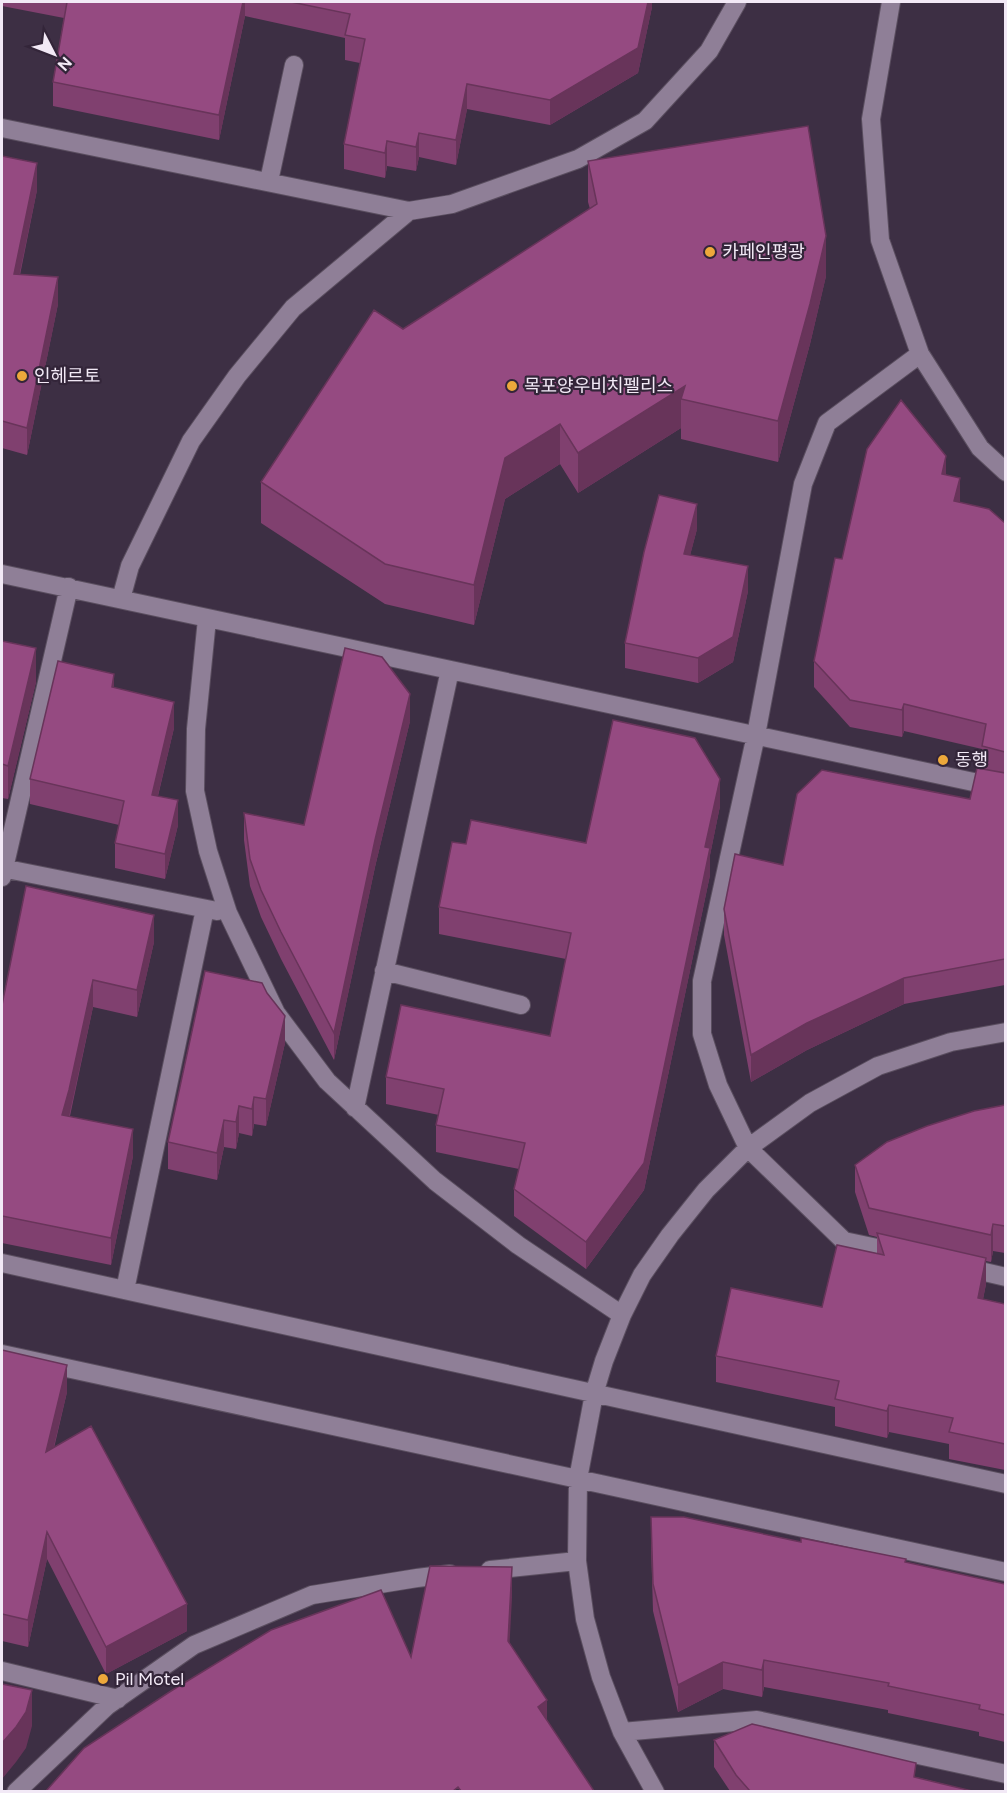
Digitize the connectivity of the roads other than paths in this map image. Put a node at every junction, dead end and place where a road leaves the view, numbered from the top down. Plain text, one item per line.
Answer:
1 (737, 2) edge
2 (891, 2) edge
3 (294, 65) dead end
4 (2, 128) edge
5 (269, 181) junction
6 (409, 211) junction
7 (920, 354) junction
8 (1005, 472) edge
9 (2, 574) edge
10 (69, 587) junction
11 (121, 599) junction
12 (207, 619) junction
13 (450, 670) junction
14 (756, 735) junction
15 (1005, 789) edge
16 (2, 871) edge
17 (205, 909) junction
18 (228, 913) junction
19 (384, 971) junction
20 (521, 1005) dead end
21 (1005, 1032) edge
22 (356, 1107) junction
23 (748, 1148) junction
24 (913, 1256) edge
25 (2, 1263) edge
26 (948, 1264) edge
27 (1005, 1277) edge
28 (125, 1290) junction
29 (622, 1315) junction
30 (2, 1354) edge
31 (594, 1394) junction
32 (578, 1479) junction
33 (1005, 1484) edge
34 (578, 1561) junction
35 (1005, 1572) edge
36 (2, 1671) edge
37 (118, 1699) junction
38 (622, 1732) junction
39 (1005, 1774) edge
40 (16, 1791) edge
41 (655, 1791) edge

1 - 6 street
2 - 7 street
3 - 5 street
4 - 5 street
5 - 6 street
6 - 11 street
7 - 8 street
7 - 14 street
9 - 10 street
10 - 11 street
10 - 16 street
11 - 12 street
12 - 13 street
12 - 18 street
13 - 14 street
13 - 19 street
14 - 15 street
14 - 23 street
16 - 17 street
17 - 18 street
17 - 28 street
18 - 22 street
19 - 20 street
19 - 22 street
21 - 23 street
22 - 29 street
23 - 24 street
23 - 29 street
25 - 28 street
26 - 27 street
28 - 31 street
29 - 31 street
30 - 32 street
31 - 32 street
31 - 33 street
32 - 34 street
32 - 35 street
34 - 37 street
34 - 38 street
36 - 37 street
37 - 40 street
38 - 39 street
38 - 41 street

